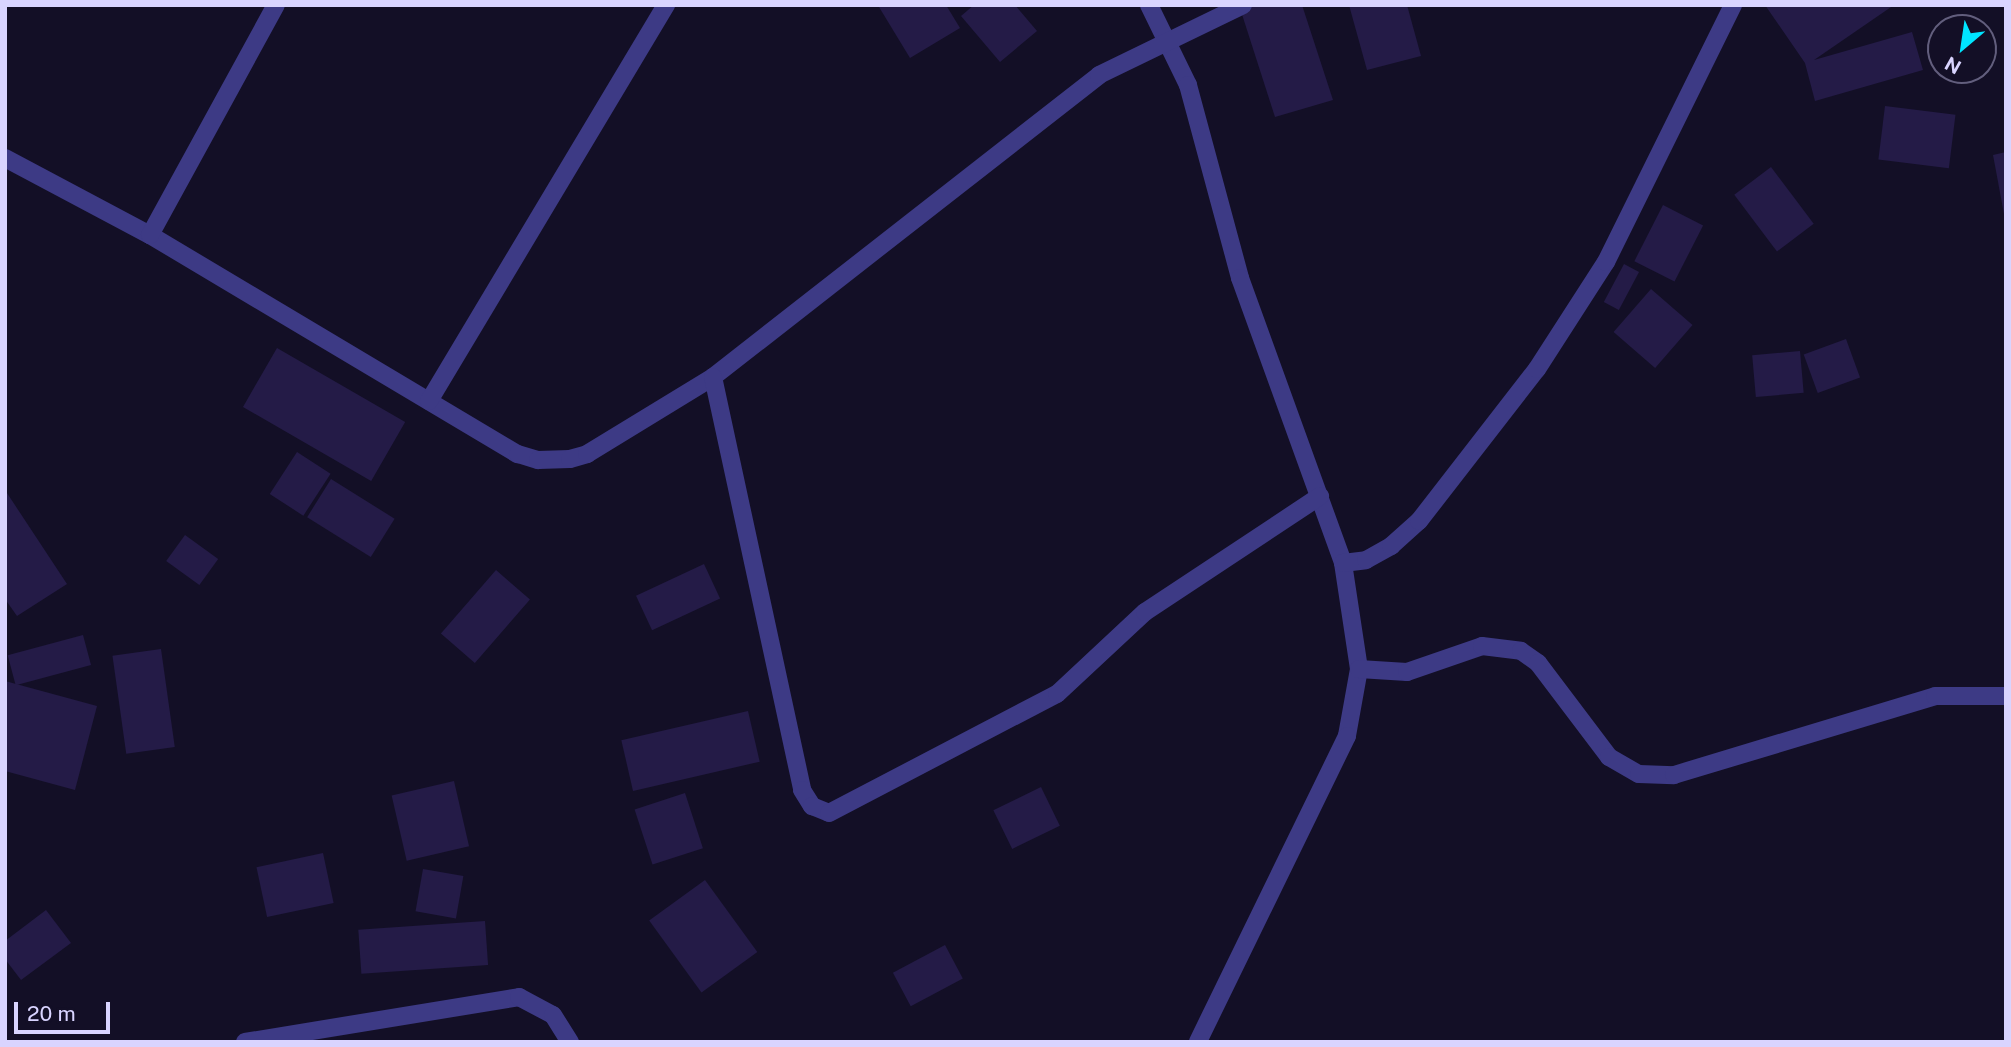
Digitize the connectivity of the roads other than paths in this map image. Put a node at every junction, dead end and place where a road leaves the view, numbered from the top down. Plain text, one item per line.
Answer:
1 (276, 5) edge
2 (666, 5) edge
3 (1149, 5) edge
4 (1243, 5) edge
5 (1734, 5) edge
6 (1167, 40) junction
7 (5, 158) edge
8 (150, 234) junction
9 (713, 377) junction
10 (429, 401) junction
11 (1320, 496) junction
12 (1343, 563) junction
13 (1359, 669) junction
14 (2006, 696) edge
15 (245, 1042) edge
16 (570, 1042) edge
17 (1198, 1042) edge

1 - 8 street
2 - 10 street
3 - 6 street
4 - 6 street
5 - 12 street
6 - 9 street
6 - 11 street
7 - 8 street
8 - 10 street
9 - 10 street
9 - 11 street
11 - 12 street
12 - 13 street
13 - 14 street
13 - 17 street
15 - 16 street

